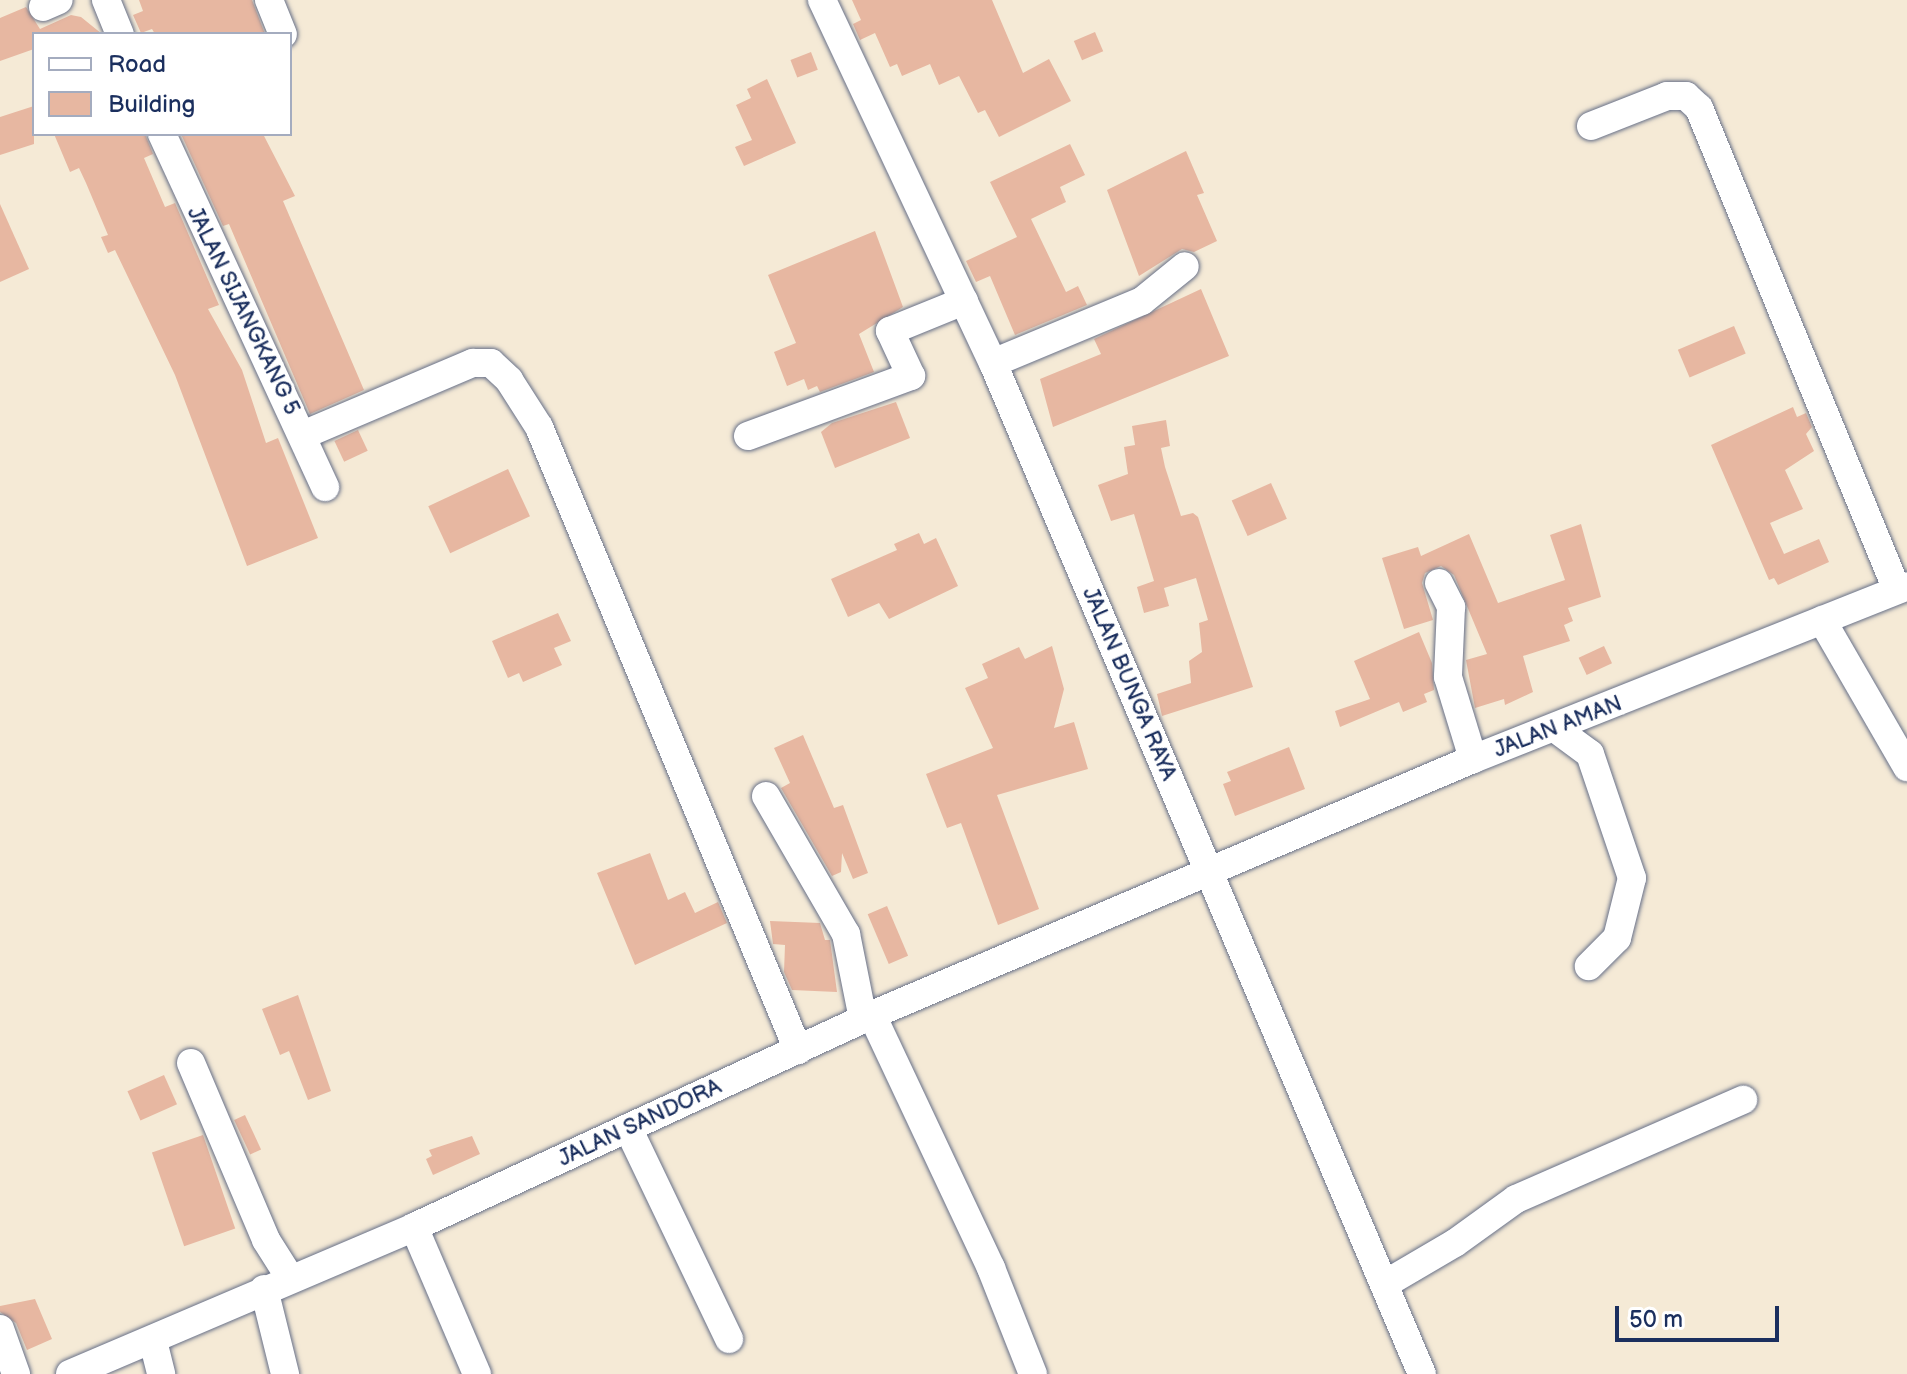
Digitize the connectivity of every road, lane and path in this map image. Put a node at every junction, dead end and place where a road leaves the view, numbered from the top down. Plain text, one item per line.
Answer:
1 (106, 0) edge
2 (269, 0) edge
3 (822, 0) edge
4 (119, 32) edge
5 (282, 32) edge
6 (1591, 126) dead end
7 (163, 136) edge
8 (1185, 266) dead end
9 (964, 301) junction
10 (993, 363) junction
11 (303, 435) junction
12 (748, 436) dead end
13 (325, 487) dead end
14 (1439, 583) dead end
15 (1902, 588) edge
16 (1822, 620) junction
17 (1556, 729) junction
18 (1473, 759) junction
19 (1907, 767) edge
20 (766, 796) dead end
21 (1211, 875) junction
22 (1589, 966) dead end
23 (868, 1017) junction
24 (798, 1050) junction
25 (191, 1063) dead end
26 (1743, 1100) dead end
27 (628, 1128) junction
28 (414, 1227) junction
29 (277, 1284) junction
30 (1385, 1284) junction
31 (0, 1329) edge
32 (729, 1339) dead end
33 (153, 1341) junction
34 (16, 1374) edge
35 (70, 1374) edge
36 (161, 1374) edge
37 (285, 1374) edge
38 (477, 1374) edge
39 (1033, 1374) edge
40 (1422, 1374) edge

1 - 4 street
2 - 5 street
3 - 9 street, JALAN BUNGA RAYA
6 - 15 street
7 - 11 street, JALAN SIJANGKANG 5
8 - 10 street
9 - 10 street, JALAN BUNGA RAYA
9 - 12 street
10 - 21 street, JALAN BUNGA RAYA
11 - 13 street, JALAN SIJANGKANG 5
11 - 24 street
14 - 18 street
15 - 16 street, JALAN AMAN
16 - 17 street, JALAN AMAN
16 - 19 street
17 - 18 street, JALAN AMAN
17 - 22 street
18 - 21 street, JALAN AMAN
20 - 23 street
21 - 23 street, JALAN SANDORA
21 - 30 street, JALAN BUNGA RAYA
23 - 24 street, JALAN SANDORA
23 - 39 street
24 - 27 street, JALAN SANDORA
25 - 29 street
26 - 30 street
27 - 28 street, JALAN SANDORA
27 - 32 street
28 - 29 street, JALAN SANDORA
28 - 38 street
29 - 33 street, JALAN SANDORA
29 - 37 street
30 - 40 street, JALAN BUNGA RAYA
31 - 34 street
33 - 35 street, JALAN SANDORA
33 - 36 street

